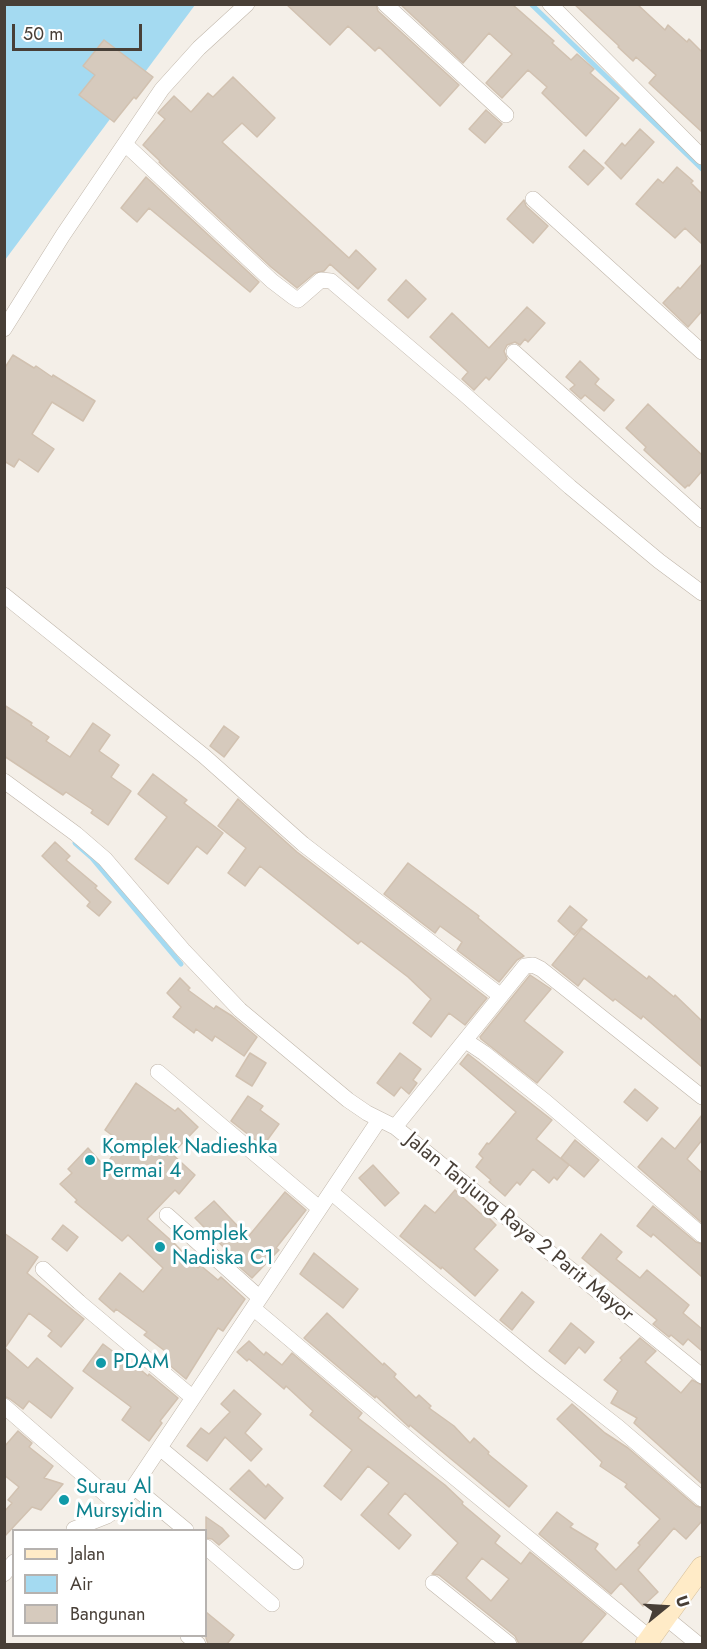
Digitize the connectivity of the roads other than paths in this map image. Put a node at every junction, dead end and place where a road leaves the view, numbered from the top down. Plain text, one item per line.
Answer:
1 (247, 4) edge
2 (385, 4) edge
3 (550, 4) edge
4 (506, 115) dead end
5 (125, 144) junction
6 (702, 157) edge
7 (533, 199) dead end
8 (4, 329) edge
9 (514, 352) dead end
10 (702, 352) edge
11 (702, 520) edge
12 (702, 593) edge
13 (4, 595) edge
14 (4, 782) edge
15 (501, 996) junction
16 (466, 1041) junction
17 (158, 1072) dead end
18 (702, 1097) edge
19 (379, 1120) junction
20 (395, 1127) junction
21 (331, 1192) junction
22 (320, 1208) junction
23 (167, 1215) dead end
24 (702, 1235) edge
25 (43, 1269) dead end
26 (257, 1303) junction
27 (702, 1376) edge
28 (192, 1397) junction
29 (4, 1406) edge
30 (160, 1448) junction
31 (134, 1487) junction
32 (702, 1499) edge
33 (120, 1507) junction
34 (75, 1529) edge
35 (185, 1529) edge
36 (207, 1548) edge
37 (296, 1562) dead end
38 (702, 1567) edge
39 (433, 1583) dead end
40 (272, 1604) dead end
41 (665, 1617) junction
42 (648, 1641) edge
43 (509, 1644) edge
44 (698, 1644) edge

1 - 5 street
2 - 4 street
3 - 6 street
5 - 8 street
5 - 12 street
7 - 10 street
9 - 11 street
13 - 15 street
14 - 19 street
15 - 16 street, Jalan Tanjung Raya 2 Parit Mayor
15 - 18 street, Jalan Tanjung Raya 2 Parit Mayor
16 - 20 street, Jalan Tanjung Raya 2 Parit Mayor
16 - 24 street
17 - 22 street
19 - 20 street
19 - 21 street
20 - 27 street, Jalan Tanjung Raya 2 Parit Mayor
21 - 22 street
21 - 32 street
22 - 26 street
23 - 26 street
25 - 28 street
26 - 28 street
26 - 42 street
28 - 30 street
29 - 33 street
30 - 31 street
30 - 37 street
31 - 33 street
31 - 35 street
33 - 34 street
36 - 40 street
38 - 41 street
39 - 43 street
41 - 42 street
41 - 44 street

